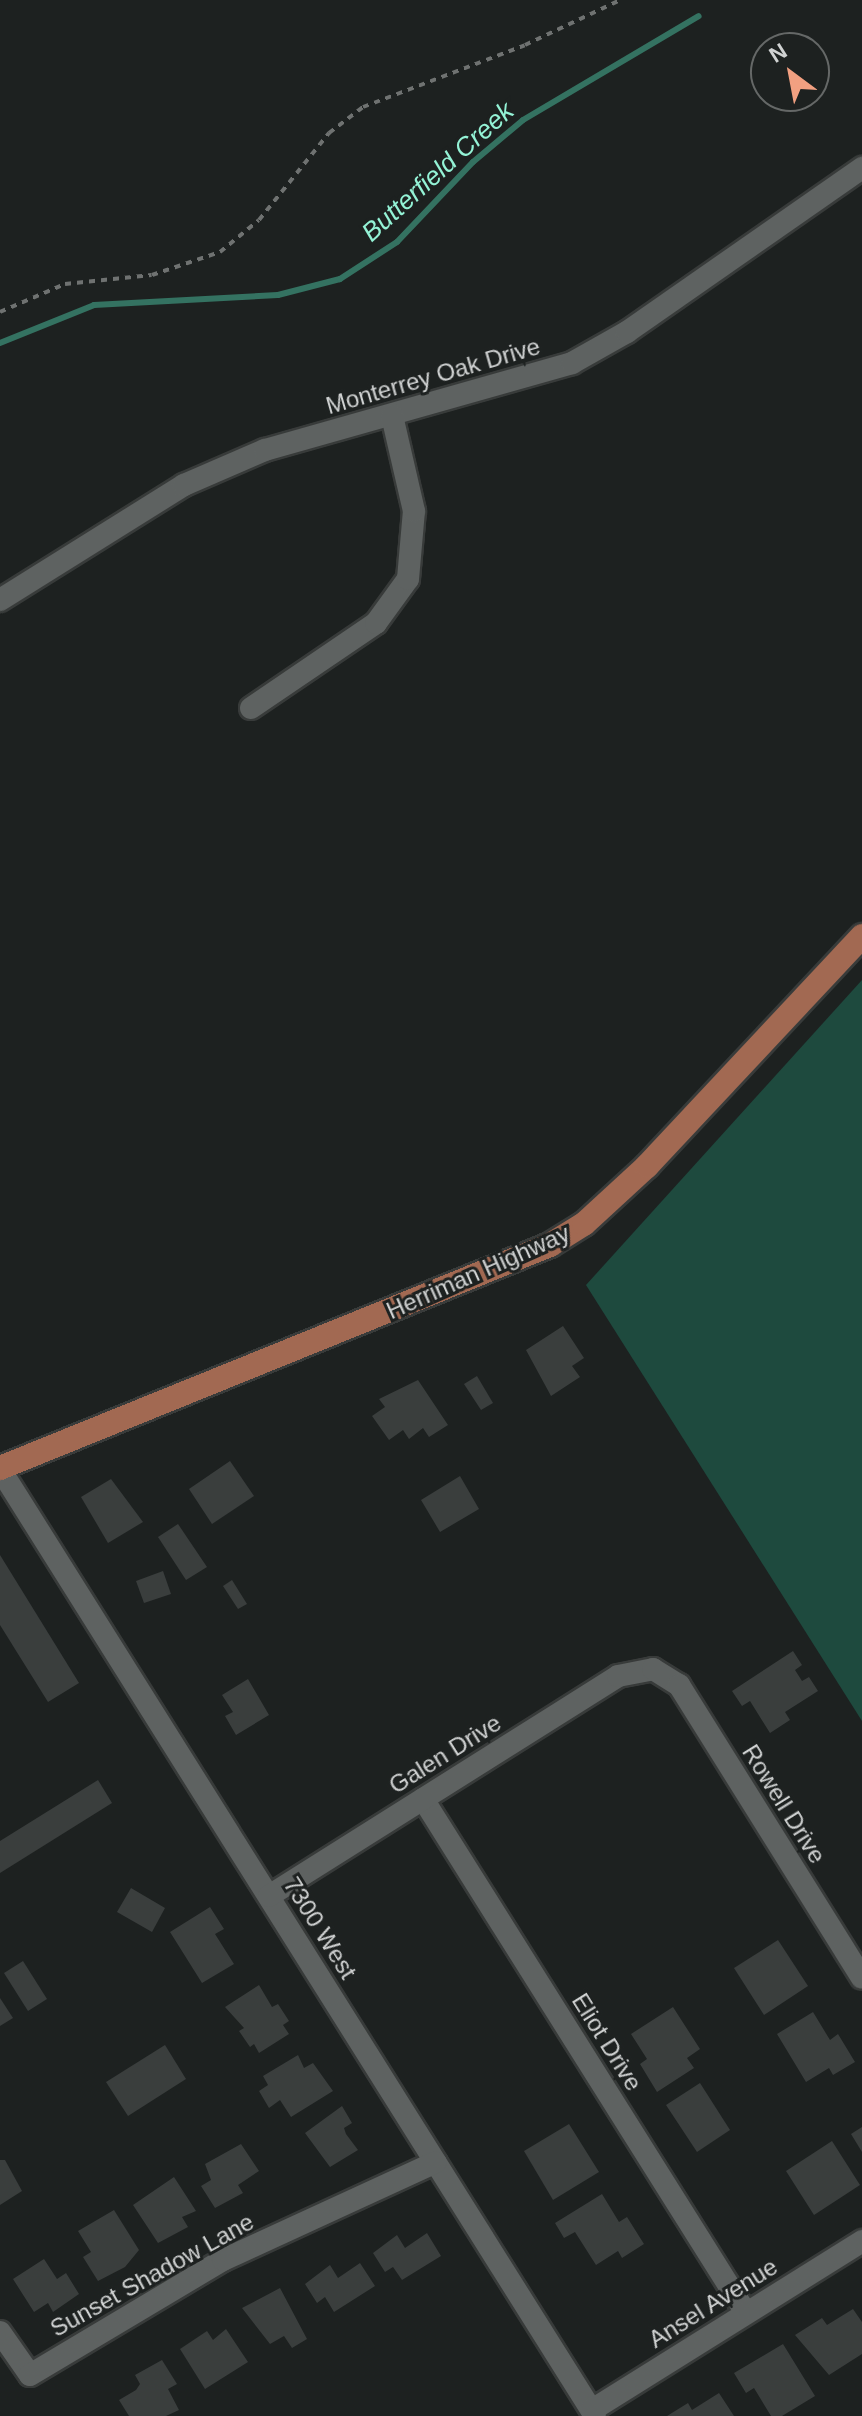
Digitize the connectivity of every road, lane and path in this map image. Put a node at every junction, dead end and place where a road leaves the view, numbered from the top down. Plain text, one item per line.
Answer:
1 (620, 0) edge
2 (862, 168) edge
3 (0, 312) edge
4 (392, 416) junction
5 (0, 600) edge
6 (251, 708) dead end
7 (862, 936) edge
8 (0, 1468) edge
9 (653, 1669) joint
10 (423, 1799) junction
11 (269, 1896) junction
12 (862, 1978) edge
13 (436, 2162) junction
14 (862, 2241) edge
15 (746, 2313) junction
16 (0, 2332) edge
17 (594, 2413) edge

1 - 3 path
2 - 4 street, Monterrey Oak Drive
4 - 5 street, Monterrey Oak Drive
4 - 6 street
7 - 8 main road, Herriman Highway
8 - 11 street, 7300 West
9 - 10 street, Galen Drive
9 - 12 street, Rowell Drive
10 - 11 street, Galen Drive
10 - 15 street, Eliot Drive
11 - 13 street, 7300 West
13 - 16 street, Sunset Shadow Lane
13 - 17 street, 7300 West
14 - 15 street, Ansel Avenue
15 - 17 street, Ansel Avenue

